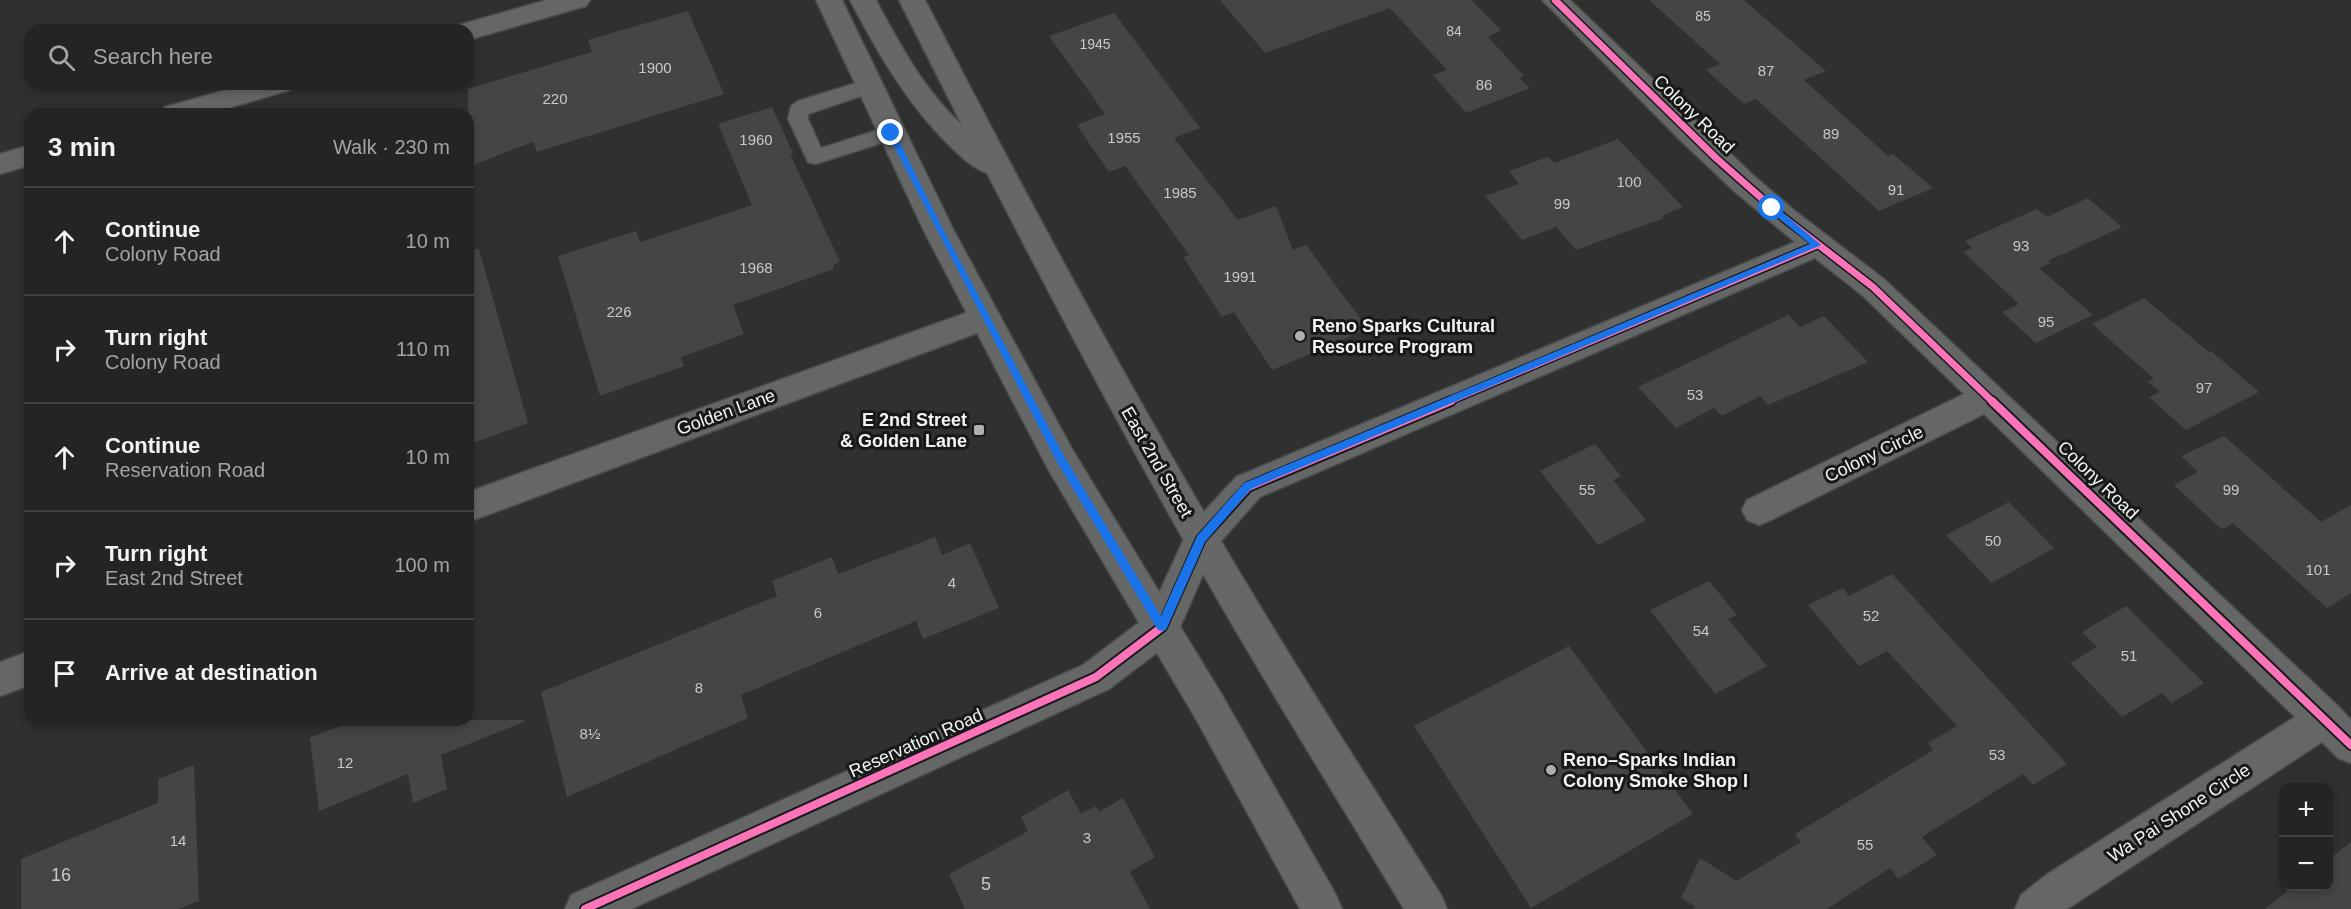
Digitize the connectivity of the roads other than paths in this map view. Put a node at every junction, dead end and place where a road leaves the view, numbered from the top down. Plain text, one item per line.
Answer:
1 (577, 0) edge
2 (829, 0) edge
3 (863, 0) edge
4 (912, 0) edge
5 (1555, 0) edge
6 (474, 29) edge
7 (869, 86) junction
8 (260, 90) edge
9 (196, 108) edge
10 (891, 133) junction
11 (24, 157) edge
12 (0, 164) edge
13 (1001, 172) junction
14 (1817, 245) junction
15 (985, 318) junction
16 (1989, 397) junction
17 (474, 505) edge
18 (1759, 510) dead end
19 (1201, 539) junction
20 (1162, 627) junction
21 (24, 670) edge
22 (0, 679) edge
23 (2338, 732) edge
24 (585, 909) edge
25 (1322, 909) edge
26 (1427, 909) edge
27 (2035, 909) edge

1 - 6 street
2 - 7 main road
3 - 13 main road
4 - 13 main road, East 2nd Street
5 - 14 street, Colony Road
7 - 10 main road
7 - 10 lane
8 - 9 street
10 - 15 main road
11 - 12 street
13 - 19 main road, East 2nd Street
14 - 16 street, Colony Road
14 - 19 street
15 - 17 street, Golden Lane
15 - 20 main road
16 - 18 street, Colony Circle
16 - 23 street, Colony Road
19 - 20 street, Reservation Road
19 - 26 main road, East 2nd Street
20 - 24 street, Reservation Road
20 - 25 main road
21 - 22 street
23 - 27 street, Wa Pai Shone Circle

